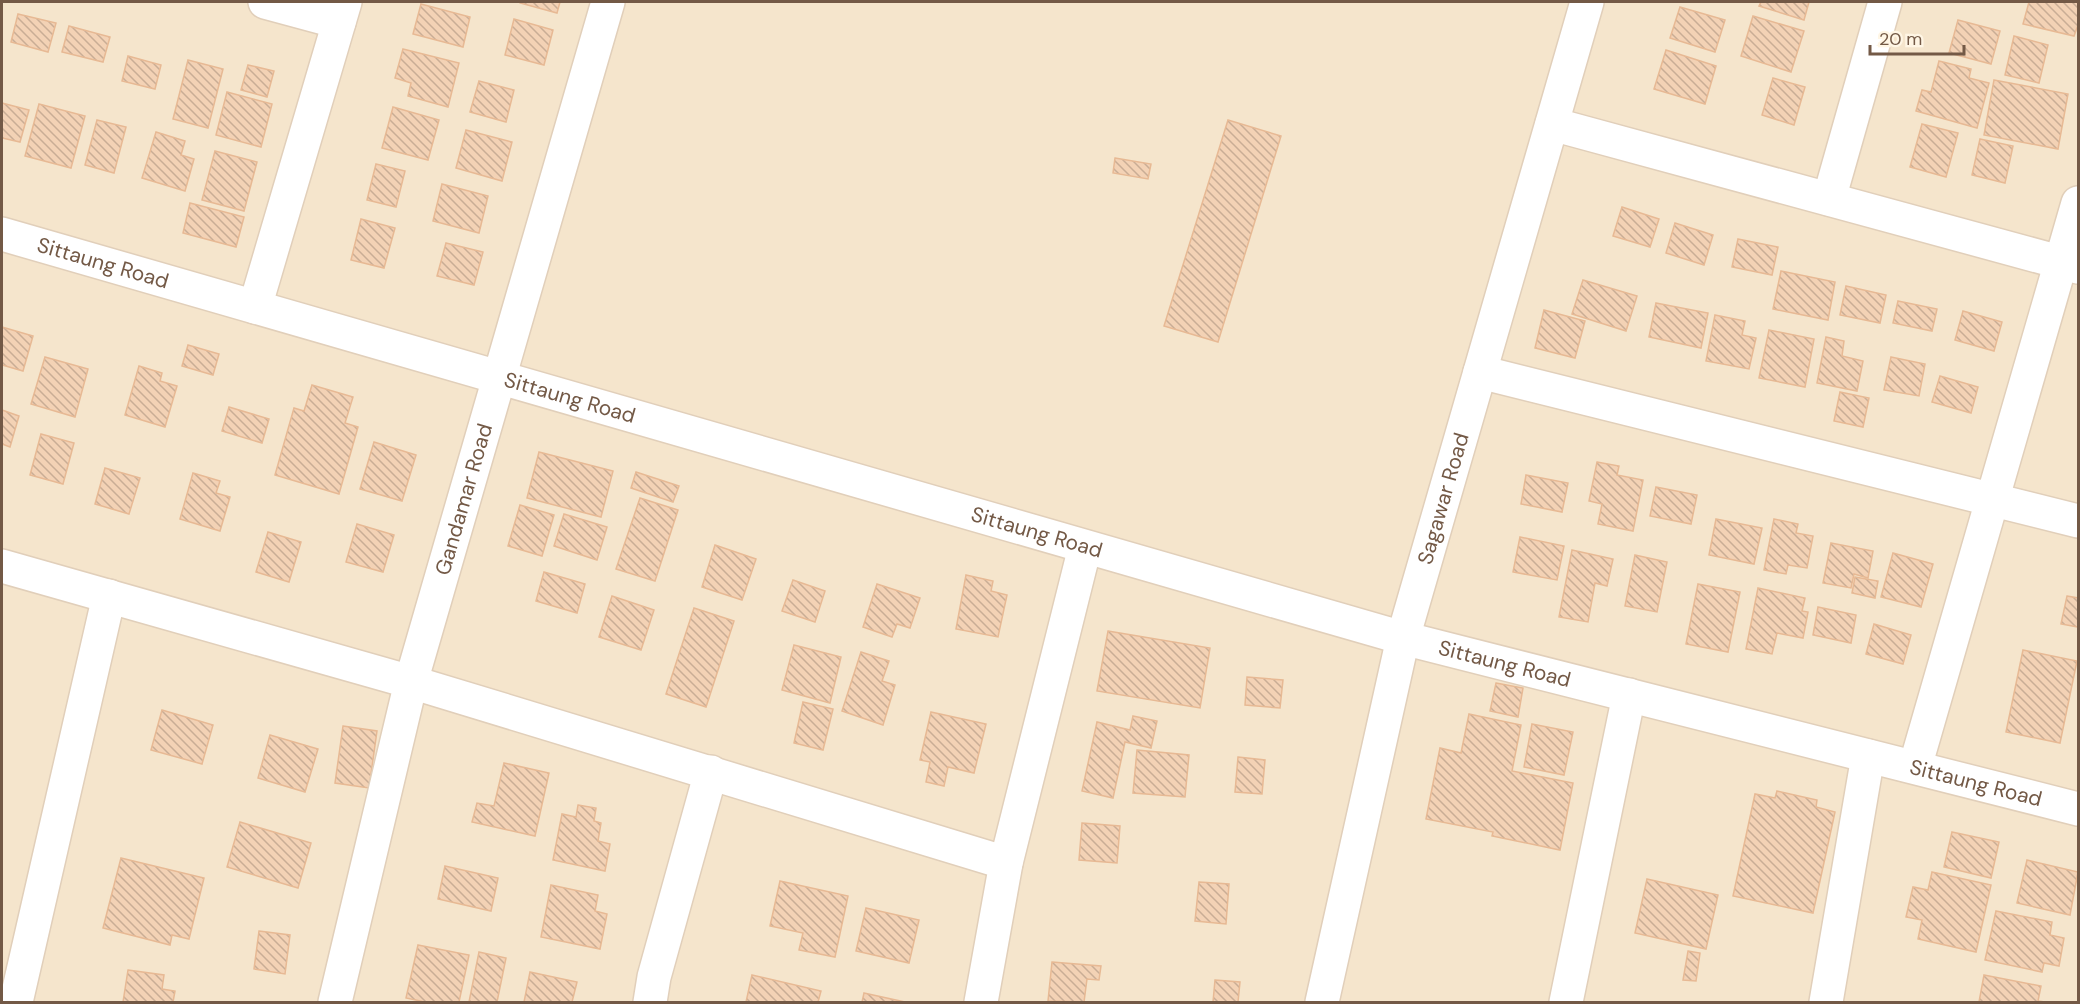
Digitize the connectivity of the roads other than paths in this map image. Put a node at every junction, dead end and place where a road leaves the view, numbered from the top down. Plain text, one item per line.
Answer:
1 (265, 2) edge
2 (608, 2) edge
3 (1587, 2) edge
4 (1885, 2) edge
5 (342, 12) edge
6 (1552, 124) junction
7 (1829, 199) junction
8 (2079, 203) edge
9 (2, 234) edge
10 (2070, 265) edge
11 (255, 307) junction
12 (1480, 372) junction
13 (499, 377) junction
14 (1993, 499) junction
15 (2079, 521) edge
16 (1085, 547) junction
17 (2, 566) edge
18 (109, 596) junction
19 (1403, 638) junction
20 (411, 682) junction
21 (1629, 695) junction
22 (1868, 756) junction
23 (1915, 767) junction
24 (711, 772) junction
25 (2079, 808) edge
26 (1005, 862) junction
27 (16, 1002) edge
28 (335, 1002) edge
29 (650, 1002) edge
30 (981, 1002) edge
31 (1322, 1002) edge
32 (1566, 1002) edge
33 (1826, 1002) edge

1 - 5 street
2 - 13 street, Gandamar Road
3 - 6 street, Sagawar Road
4 - 7 street
5 - 11 street
6 - 7 street
6 - 12 street, Sagawar Road
7 - 10 street
8 - 10 street
9 - 11 street, Sittaung Road
10 - 14 street
11 - 13 street, Sittaung Road
12 - 14 street
12 - 19 street, Sagawar Road
13 - 16 street, Sittaung Road
13 - 20 street, Gandamar Road
14 - 15 street
14 - 23 street
16 - 19 street, Sittaung Road
16 - 26 street
17 - 18 street
18 - 20 street
18 - 27 street
19 - 21 street, Sittaung Road
19 - 31 street, Sagawar Road
20 - 24 street
20 - 28 street, Gandamar Road
21 - 22 street, Sittaung Road
21 - 32 street
22 - 23 street, Sittaung Road
22 - 33 street
23 - 25 street, Sittaung Road
24 - 26 street
24 - 29 street
26 - 30 street

